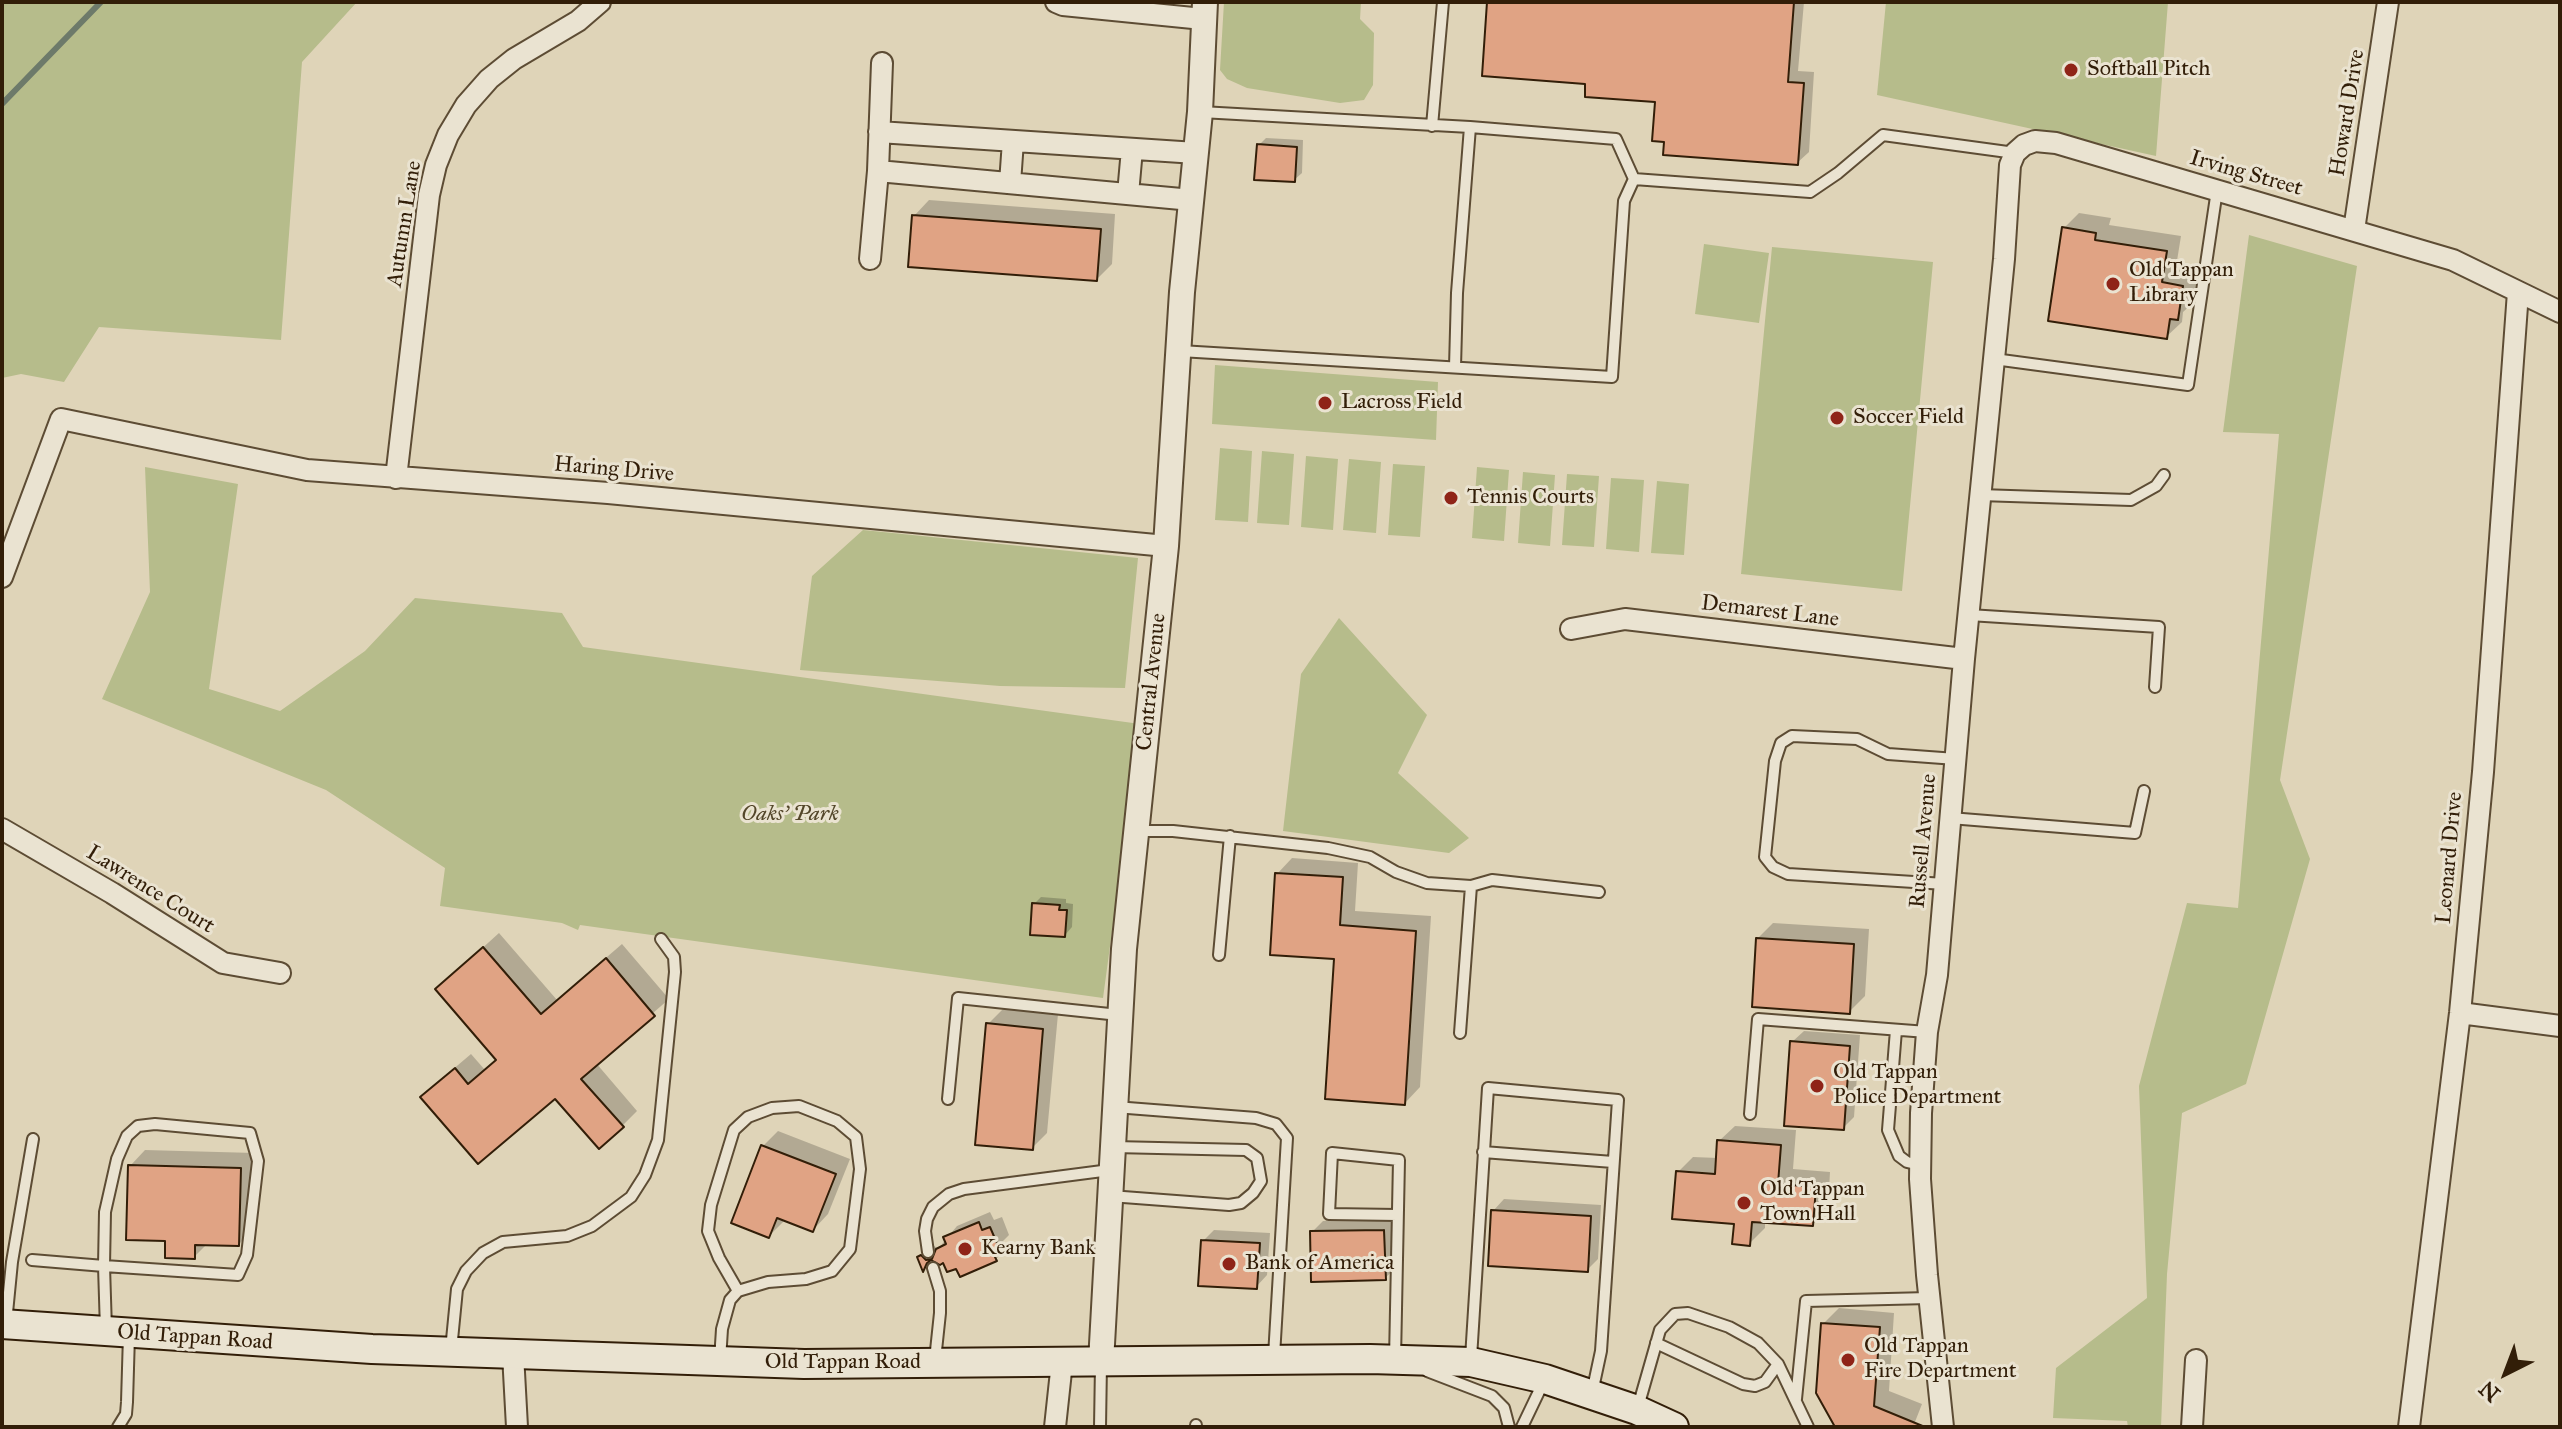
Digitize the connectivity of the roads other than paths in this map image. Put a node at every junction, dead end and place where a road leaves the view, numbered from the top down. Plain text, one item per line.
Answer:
1 (600, 2) edge
2 (1056, 2) edge
3 (1443, 2) edge
4 (2388, 2) edge
5 (1204, 10) edge
6 (882, 63) dead end
7 (1200, 112) junction
8 (1432, 126) junction
9 (1470, 127) junction
10 (879, 132) junction
11 (1013, 141) junction
12 (1132, 149) junction
13 (1196, 153) junction
14 (2015, 153) junction
15 (878, 171) junction
16 (1634, 179) junction
17 (1010, 183) junction
18 (2217, 190) junction
19 (1128, 194) junction
20 (1192, 200) junction
21 (2354, 230) junction
22 (870, 259) dead end
23 (2518, 292) junction
24 (2560, 312) edge
25 (1178, 351) junction
26 (1994, 359) junction
27 (1455, 367) junction
28 (2164, 475) dead end
29 (396, 478) junction
30 (1980, 495) junction
31 (1166, 546) junction
32 (2, 577) edge
33 (1969, 615) junction
34 (1571, 629) dead end
35 (1964, 659) junction
36 (2155, 687) dead end
37 (1956, 759) junction
38 (2144, 791) dead end
39 (1950, 818) junction
40 (2, 829) edge
41 (1137, 831) junction
42 (1230, 836) junction
43 (1945, 884) junction
44 (1471, 886) junction
45 (1599, 892) dead end
46 (661, 939) dead end
47 (1219, 955) dead end
48 (280, 973) dead end
49 (2460, 1013) junction
50 (1121, 1015) junction
51 (2560, 1026) edge
52 (1896, 1030) junction
53 (1927, 1032) junction
54 (1460, 1033) dead end
55 (948, 1099) dead end
56 (1115, 1107) junction
57 (1750, 1114) dead end
58 (33, 1139) dead end
59 (1483, 1152) junction
60 (1113, 1158) junction
61 (1613, 1162) junction
62 (1920, 1165) junction
63 (1110, 1196) junction
64 (1397, 1215) junction
65 (928, 1252) dead end
66 (32, 1260) dead end
67 (104, 1266) junction
68 (933, 1268) dead end
69 (738, 1291) junction
70 (1929, 1298) junction
71 (4, 1324) edge
72 (117, 1332) junction
73 (1656, 1343) junction
74 (451, 1352) junction
75 (513, 1354) junction
76 (1273, 1360) junction
77 (1395, 1360) junction
78 (2196, 1360) dead end
79 (720, 1362) junction
80 (935, 1362) junction
81 (1062, 1362) junction
82 (1101, 1362) junction
83 (1471, 1362) junction
84 (1778, 1364) junction
85 (1545, 1379) junction
86 (1592, 1395) junction
87 (1796, 1399) junction
88 (1637, 1410) junction
89 (118, 1427) edge
90 (517, 1427) edge
91 (1055, 1427) edge
92 (1100, 1427) edge
93 (1509, 1427) edge
94 (1522, 1427) edge
95 (1674, 1427) edge
96 (1808, 1427) edge
97 (1943, 1427) edge
98 (2192, 1427) edge
99 (2409, 1427) edge

1 - 29 street, Autumn Lane
2 - 5 street
3 - 8 lane
4 - 21 street, Howard Drive
5 - 7 street, Central Avenue
6 - 10 street
7 - 8 lane
7 - 13 street, Central Avenue
8 - 9 lane
9 - 16 lane
9 - 27 lane
10 - 11 street
10 - 15 street
11 - 12 street
11 - 17 street
12 - 13 street
12 - 19 street
13 - 20 street, Central Avenue
14 - 16 lane
14 - 18 street, Irving Street
14 - 26 street, Russell Avenue
15 - 17 street
15 - 22 street
16 - 27 lane
17 - 19 street
18 - 21 street, Irving Street
18 - 26 lane
19 - 20 street
20 - 25 street, Central Avenue
21 - 23 street, Irving Street
23 - 24 street, Irving Street
23 - 49 street, Leonard Drive
25 - 27 lane
25 - 31 street, Central Avenue
26 - 30 street, Russell Avenue
28 - 30 lane
29 - 31 street, Haring Drive
29 - 32 street, Haring Drive
30 - 33 street, Russell Avenue
31 - 41 street, Central Avenue
33 - 35 street, Russell Avenue
33 - 36 lane
34 - 35 street, Demarest Lane
35 - 37 street, Russell Avenue
37 - 39 street, Russell Avenue
37 - 43 lane
38 - 39 lane
39 - 43 street, Russell Avenue
40 - 48 street, Lawrence Court
41 - 42 lane
41 - 50 street, Central Avenue
42 - 44 lane
42 - 47 lane
43 - 53 street, Russell Avenue
44 - 45 lane
44 - 54 lane
46 - 74 lane
49 - 51 street
49 - 99 street, Leonard Drive
50 - 55 lane
50 - 56 street, Central Avenue
52 - 53 lane
52 - 57 lane
52 - 62 lane
53 - 62 street, Russell Avenue
56 - 60 street, Central Avenue
56 - 76 lane
58 - 71 lane
59 - 61 lane
59 - 61 lane
59 - 83 lane
60 - 63 street, Central Avenue
60 - 63 lane
60 - 65 lane
61 - 86 lane
62 - 70 street, Russell Avenue
63 - 82 street, Central Avenue
64 - 64 lane
64 - 77 lane
66 - 67 lane
67 - 67 lane
67 - 72 lane
68 - 80 lane
69 - 69 lane
69 - 79 lane
70 - 87 lane
70 - 97 street, Russell Avenue
71 - 72 main road, Old Tappan Road
72 - 74 main road, Old Tappan Road
72 - 89 lane
73 - 84 lane
73 - 84 lane
73 - 88 lane
74 - 75 main road, Old Tappan Road
75 - 79 main road, Old Tappan Road
75 - 90 street
76 - 77 main road, Old Tappan Road
76 - 82 main road, Old Tappan Road
77 - 83 main road, Old Tappan Road
77 - 93 lane
78 - 98 street
79 - 80 main road, Old Tappan Road
80 - 81 main road, Old Tappan Road
81 - 82 main road, Old Tappan Road
81 - 91 street
82 - 92 lane
83 - 85 main road, Old Tappan Road
84 - 87 lane
85 - 86 main road, Old Tappan Road
85 - 94 lane
86 - 88 main road, Old Tappan Road
87 - 96 lane
88 - 95 main road, Old Tappan Road

